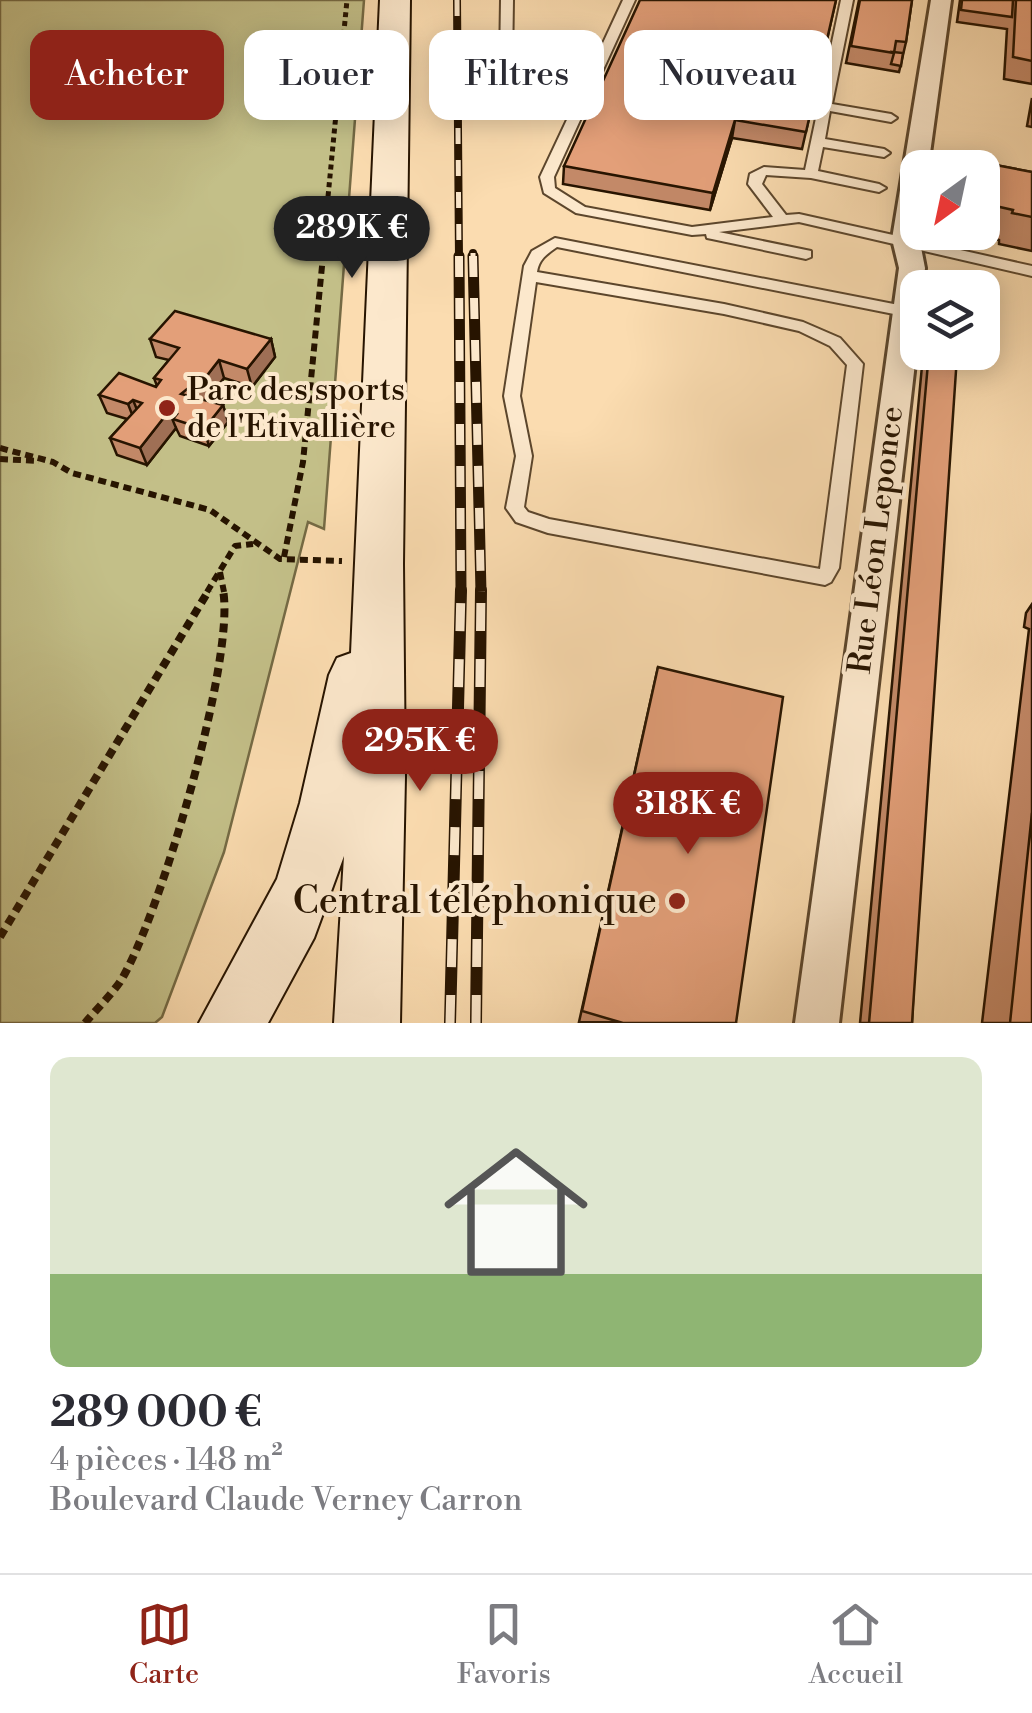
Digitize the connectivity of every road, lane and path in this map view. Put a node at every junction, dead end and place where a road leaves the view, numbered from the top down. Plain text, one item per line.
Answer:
1 (347, 0) edge
2 (395, 0) edge
3 (507, 0) edge
4 (629, 0) edge
5 (847, 0) edge
6 (941, 0) edge
7 (507, 30) edge
8 (604, 54) edge
9 (832, 72) edge
10 (832, 107) edge
11 (891, 118) dead end
12 (573, 120) edge
13 (822, 120) edge
14 (818, 142) junction
15 (918, 150) edge
16 (884, 154) dead end
17 (810, 174) junction
18 (879, 188) dead end
19 (782, 219) junction
20 (656, 224) junction
21 (692, 231) junction
22 (900, 238) edge
23 (948, 250) edge
24 (806, 254) dead end
25 (642, 258) junction
26 (1032, 271) edge
27 (530, 276) junction
28 (733, 276) junction
29 (724, 309) junction
30 (900, 310) edge
31 (900, 344) edge
32 (0, 448) edge
33 (0, 458) edge
34 (53, 462) junction
35 (253, 544) junction
36 (284, 557) junction
37 (378, 564) junction
38 (220, 572) junction
39 (0, 937) edge
40 (85, 1023) edge
41 (232, 1023) edge
42 (367, 1023) edge
43 (817, 1023) edge

1 - 36 path
2 - 37 main road
3 - 7 lane
4 - 8 lane
5 - 9 lane
6 - 15 street, Rue Léon Leponce
10 - 11 lane
12 - 20 lane
13 - 14 lane
14 - 16 lane
14 - 17 lane
17 - 18 lane
17 - 19 lane
19 - 21 lane
19 - 22 lane
20 - 21 lane
20 - 25 lane
21 - 24 lane
23 - 26 lane
25 - 27 lane
25 - 28 lane
27 - 29 lane
27 - 29 lane
28 - 29 lane
28 - 30 lane
31 - 43 street, Rue Léon Leponce
32 - 34 path
33 - 34 path
34 - 35 path
35 - 36 path
35 - 38 path
36 - 37 path
37 - 41 main road
37 - 42 main road
38 - 39 path
38 - 40 path

